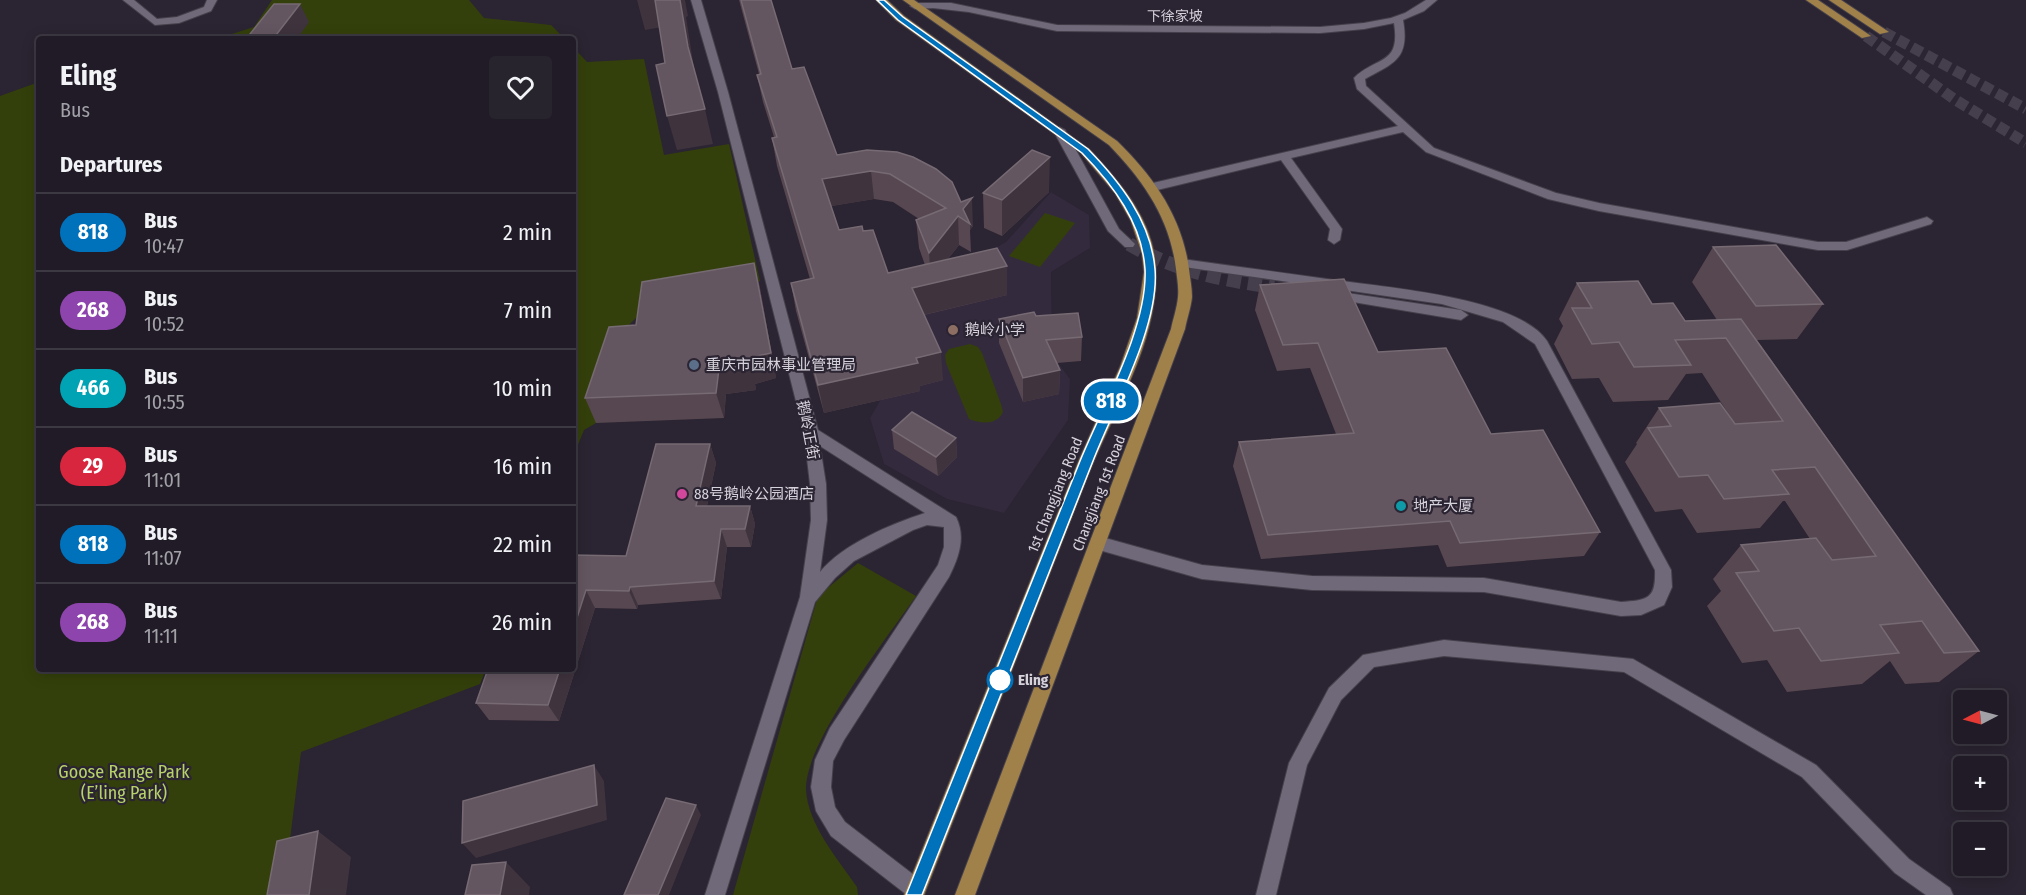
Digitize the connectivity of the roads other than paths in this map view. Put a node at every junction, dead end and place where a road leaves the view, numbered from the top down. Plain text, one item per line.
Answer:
1 (128, 0) edge
2 (212, 0) edge
3 (696, 0) edge
4 (881, 0) edge
5 (1432, 0) edge
6 (1811, 0) edge
7 (1834, 0) edge
8 (912, 3) edge
9 (1398, 18) junction
10 (1884, 32) tunnel mouth
11 (1866, 36) tunnel mouth
12 (1405, 128) junction
13 (1059, 130) junction
14 (1284, 156) junction
15 (1153, 187) junction
16 (1927, 221) dead end
17 (1334, 240) dead end
18 (1129, 244) tunnel mouth
19 (1182, 263) junction
20 (1274, 287) tunnel mouth
21 (1515, 323) junction
22 (811, 433) junction
23 (950, 521) junction
24 (1098, 543) junction
25 (808, 597) junction
26 (716, 893) edge
27 (919, 893) edge
28 (965, 895) edge
29 (1266, 895) edge
30 (1943, 895) edge

1 - 2 street
3 - 22 street, 鹅岭正街
4 - 13 main road, 1st Changjiang Road
5 - 9 street, 下徐家坡
6 - 11 main road
7 - 10 main road
8 - 9 street, 下徐家坡
8 - 15 main road, Changjiang 1st Road
9 - 12 street
12 - 14 street
12 - 16 street
13 - 18 street
13 - 27 main road, 1st Changjiang Road
14 - 15 street
14 - 17 street
15 - 19 main road, Changjiang 1st Road
19 - 21 street
19 - 24 main road, Changjiang 1st Road
20 - 21 street
21 - 24 street
22 - 23 street
22 - 25 street, 鹅岭正街
23 - 25 street
23 - 27 street
24 - 28 main road, Changjiang 1st Road
25 - 26 street, 鹅岭正街
29 - 30 street

